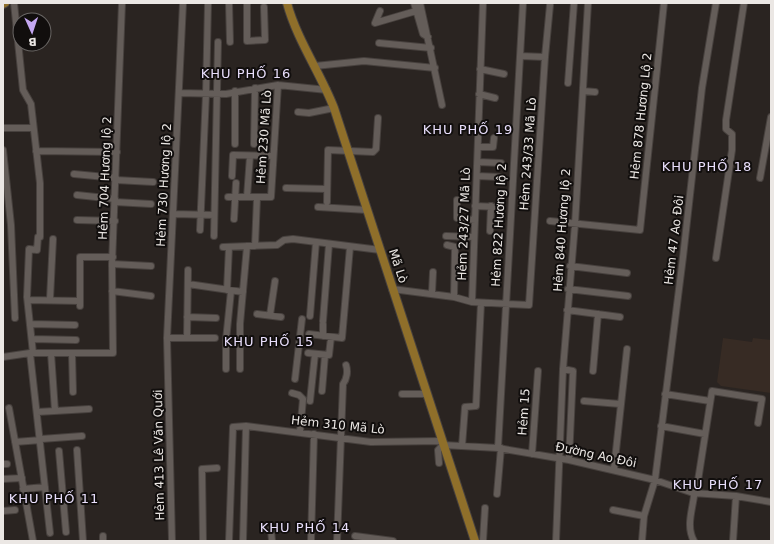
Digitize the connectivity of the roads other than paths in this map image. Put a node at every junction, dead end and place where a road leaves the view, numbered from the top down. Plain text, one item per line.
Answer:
1 (14, 3) edge
2 (122, 3) edge
3 (183, 3) edge
4 (208, 3) edge
5 (229, 3) edge
6 (247, 3) edge
7 (287, 3) edge
8 (414, 3) edge
9 (420, 3) edge
10 (483, 3) edge
11 (523, 3) edge
12 (574, 3) edge
13 (588, 3) edge
14 (664, 3) edge
15 (716, 3) edge
16 (744, 3) edge
17 (550, 5) dead end
18 (264, 7) dead end
19 (380, 11) dead end
20 (416, 11) junction
21 (428, 36) junction
22 (218, 42) dead end
23 (230, 42) dead end
24 (379, 43) dead end
25 (431, 48) junction
26 (520, 56) junction
27 (545, 57) junction
28 (315, 66) junction
29 (435, 68) junction
30 (480, 69) junction
31 (504, 74) dead end
32 (568, 83) dead end
33 (278, 85) junction
34 (255, 88) junction
35 (327, 90) junction
36 (235, 91) junction
37 (583, 91) junction
38 (596, 92) dead end
39 (179, 93) junction
40 (206, 94) junction
41 (217, 94) junction
42 (479, 94) junction
43 (495, 98) dead end
44 (442, 105) dead end
45 (334, 108) junction
46 (298, 112) dead end
47 (771, 117) edge
48 (378, 118) dead end
49 (3, 128) edge
50 (33, 128) junction
51 (494, 138) dead end
52 (235, 144) dead end
53 (254, 144) dead end
54 (478, 147) junction
55 (3, 150) edge
56 (348, 150) junction
57 (36, 151) junction
58 (117, 152) junction
59 (250, 156) junction
60 (273, 156) junction
61 (478, 162) junction
62 (501, 163) dead end
63 (74, 174) dead end
64 (232, 176) dead end
65 (477, 176) junction
66 (500, 177) dead end
67 (760, 178) dead end
68 (116, 179) junction
69 (153, 182) dead end
70 (236, 183) dead end
71 (286, 188) dead end
72 (327, 189) junction
73 (77, 195) dead end
74 (228, 197) dead end
75 (235, 197) junction
76 (247, 197) junction
77 (257, 198) junction
78 (457, 200) dead end
79 (115, 201) junction
80 (327, 202) dead end
81 (151, 204) dead end
82 (475, 206) junction
83 (491, 206) junction
84 (318, 207) dead end
85 (498, 207) dead end
86 (367, 210) junction
87 (10, 213) junction
88 (3, 214) edge
89 (174, 214) junction
90 (201, 215) junction
91 (214, 215) junction
92 (234, 219) dead end
93 (77, 220) dead end
94 (475, 220) junction
95 (115, 221) junction
96 (550, 221) dead end
97 (575, 224) junction
98 (200, 230) dead end
99 (490, 231) dead end
100 (214, 236) dead end
101 (446, 236) dead end
102 (474, 237) junction
103 (53, 239) dead end
104 (316, 242) junction
105 (329, 244) junction
106 (447, 245) dead end
107 (247, 246) junction
108 (255, 246) junction
109 (350, 247) junction
110 (380, 250) junction
111 (113, 257) junction
112 (716, 258) dead end
113 (112, 264) junction
114 (151, 266) dead end
115 (570, 266) junction
116 (188, 270) dead end
117 (433, 272) dead end
118 (627, 273) dead end
119 (275, 281) dead end
120 (188, 284) junction
121 (392, 289) junction
122 (568, 289) junction
123 (112, 291) junction
124 (229, 291) junction
125 (243, 292) junction
126 (432, 294) junction
127 (151, 296) dead end
128 (628, 296) dead end
129 (454, 297) junction
130 (50, 299) junction
131 (28, 300) junction
132 (472, 302) junction
133 (482, 303) junction
134 (506, 304) junction
135 (567, 310) junction
136 (257, 314) dead end
137 (598, 314) junction
138 (270, 316) junction
139 (310, 316) dead end
140 (187, 317) junction
141 (281, 317) dead end
142 (620, 317) dead end
143 (15, 318) dead end
144 (216, 318) dead end
145 (302, 319) dead end
146 (31, 324) junction
147 (75, 324) dead end
148 (309, 334) dead end
149 (323, 336) junction
150 (332, 336) junction
151 (167, 338) junction
152 (187, 338) junction
153 (215, 338) dead end
154 (32, 340) junction
155 (76, 340) dead end
156 (627, 349) dead end
157 (31, 353) junction
158 (50, 353) junction
159 (72, 353) junction
160 (308, 353) dead end
161 (315, 354) junction
162 (326, 355) junction
163 (3, 357) edge
164 (346, 365) dead end
165 (167, 369) joint
166 (226, 369) dead end
167 (240, 369) dead end
168 (563, 369) junction
169 (538, 371) dead end
170 (593, 371) dead end
171 (295, 379) dead end
172 (322, 391) dead end
173 (73, 392) dead end
174 (292, 393) dead end
175 (402, 394) dead end
176 (426, 394) junction
177 (665, 394) junction
178 (584, 401) dead end
179 (710, 401) junction
180 (310, 402) dead end
181 (620, 404) junction
182 (9, 408) dead end
183 (89, 409) dead end
184 (55, 411) junction
185 (37, 412) junction
186 (758, 423) dead end
187 (246, 426) junction
188 (662, 426) junction
189 (300, 432) junction
190 (314, 434) junction
191 (705, 434) junction
192 (82, 436) dead end
193 (340, 438) junction
194 (41, 439) junction
195 (16, 442) junction
196 (442, 443) junction
197 (462, 446) junction
198 (499, 448) junction
199 (77, 450) dead end
200 (59, 451) dead end
201 (532, 454) junction
202 (558, 458) junction
203 (568, 460) junction
204 (439, 463) dead end
205 (217, 468) dead end
206 (614, 469) junction
207 (22, 478) junction
208 (3, 479) edge
209 (654, 480) junction
210 (45, 486) junction
211 (23, 489) junction
212 (693, 493) junction
213 (497, 494) dead end
214 (736, 496) junction
215 (771, 502) edge
216 (485, 508) dead end
217 (15, 510) dead end
218 (613, 510) dead end
219 (3, 511) edge
220 (644, 516) junction
221 (271, 529) dead end
222 (66, 532) dead end
223 (50, 533) dead end
224 (355, 536) dead end
225 (33, 541) edge
226 (83, 541) edge
227 (172, 541) edge
228 (203, 541) edge
229 (229, 541) edge
230 (243, 541) edge
231 (272, 541) edge
232 (311, 541) edge
233 (337, 541) edge
234 (393, 541) edge
235 (475, 541) edge
236 (483, 541) edge
237 (556, 541) edge
238 (642, 541) edge
239 (694, 541) edge
240 (733, 541) edge

1 - 50 street
2 - 58 street, Hẻm 704 Hương lộ 2
3 - 39 street, Hẻm 730 Hương lộ 2
4 - 40 street
5 - 23 street
6 - 18 street
7 - 28 main road, Mã Lò
8 - 20 street
9 - 21 street
10 - 30 street, Hẻm 243/27 Mã Lò
11 - 26 street, Hẻm 822 Hương lộ 2
12 - 32 street
13 - 37 street, Hẻm 840 Hương lộ 2
14 - 97 street, Hẻm 878 Hương Lộ 2
15 - 177 street, Hẻm 47 Ao Đôi
16 - 112 street
17 - 27 street, Hẻm 243/33 Mã Lò
19 - 20 street
20 - 21 street
21 - 25 street
22 - 41 street
24 - 25 street
25 - 29 street
26 - 27 street
26 - 134 street, Hẻm 822 Hương lộ 2
27 - 134 street, Hẻm 243/33 Mã Lò
28 - 29 street
28 - 35 main road, Mã Lò
29 - 44 street
30 - 31 street
30 - 42 street, Hẻm 243/27 Mã Lò
33 - 34 street
33 - 35 street, Hẻm 230 Mã Lò
33 - 60 street, Hẻm 230 Mã Lò
34 - 36 street
34 - 53 street
35 - 45 main road, Mã Lò
36 - 41 street
36 - 52 street
37 - 38 street
37 - 97 street, Hẻm 840 Hương lộ 2
39 - 40 street
39 - 89 street, Hẻm 730 Hương lộ 2
40 - 41 street
40 - 90 street
41 - 91 street
42 - 43 street
42 - 54 street, Hẻm 243/27 Mã Lò
45 - 46 street
45 - 56 main road, Mã Lò
47 - 67 street
48 - 56 street
49 - 50 street
50 - 57 street
51 - 54 street
54 - 61 street, Hẻm 243/27 Mã Lò
55 - 87 street
56 - 72 street
56 - 86 main road, Mã Lò
57 - 58 street
57 - 131 street
58 - 68 street, Hẻm 704 Hương lộ 2
59 - 60 street
59 - 64 street
59 - 76 street
60 - 77 street, Hẻm 230 Mã Lò
61 - 62 street
61 - 65 street, Hẻm 243/27 Mã Lò
63 - 68 street
65 - 66 street
65 - 82 street, Hẻm 243/27 Mã Lò
68 - 69 street
68 - 79 street, Hẻm 704 Hương lộ 2
70 - 75 street
71 - 72 street
72 - 80 street
73 - 79 street
74 - 75 street, Hẻm 230 Mã Lò
75 - 76 street, Hẻm 230 Mã Lò
75 - 92 street
76 - 77 street, Hẻm 230 Mã Lò
77 - 108 street
78 - 94 street
79 - 81 street
79 - 95 street, Hẻm 704 Hương lộ 2
82 - 83 street
82 - 94 street, Hẻm 243/27 Mã Lò
83 - 85 street
83 - 99 street
84 - 86 street
86 - 110 main road, Mã Lò
87 - 88 street
87 - 143 street
89 - 90 street
89 - 151 street, Hẻm 730 Hương lộ 2
90 - 91 street
90 - 98 street
91 - 100 street
93 - 95 street
94 - 102 street, Hẻm 243/27 Mã Lò
95 - 111 street, Hẻm 704 Hương lộ 2
96 - 97 street
97 - 115 street, Hẻm 840 Hương lộ 2
101 - 102 street
102 - 132 street, Hẻm 243/27 Mã Lò
103 - 130 street
104 - 105 street
104 - 108 street
104 - 139 street
105 - 109 street
105 - 149 street
106 - 129 street
107 - 108 street
107 - 124 street
107 - 125 street
109 - 110 street
109 - 150 street
110 - 121 main road, Mã Lò
111 - 113 street, Hẻm 704 Hương lộ 2
111 - 130 street
113 - 114 street
113 - 123 street, Hẻm 704 Hương lộ 2
115 - 118 street
115 - 122 street, Hẻm 840 Hương lộ 2
116 - 120 street
117 - 126 street
119 - 138 street
120 - 124 street
120 - 140 street
121 - 126 street
121 - 176 main road, Mã Lò
122 - 128 street
122 - 135 street, Hẻm 840 Hương lộ 2
123 - 127 street
123 - 159 street, Hẻm 704 Hương lộ 2
124 - 125 street
124 - 166 street
125 - 167 street
126 - 129 street
129 - 132 street
130 - 131 street
131 - 146 street
132 - 133 street
133 - 134 street
133 - 197 street
134 - 198 street, Hẻm 822 Hương lộ 2
135 - 137 street
135 - 168 street, Hẻm 840 Hương lộ 2
136 - 138 street
137 - 142 street
137 - 170 street
138 - 141 street
140 - 144 street
140 - 152 street
145 - 171 street
146 - 147 street
146 - 154 street
148 - 149 street
149 - 150 street
150 - 162 street
151 - 152 street
151 - 165 street, Hẻm 730 Hương lộ 2
152 - 153 street
154 - 155 street
154 - 157 street
156 - 181 street
157 - 158 street
157 - 163 street
157 - 185 street
158 - 159 street
158 - 184 street
159 - 173 street
160 - 161 street
161 - 162 street
161 - 180 street
162 - 172 street
164 - 193 street
165 - 227 street, Hẻm 413 Lê Văn Quới
168 - 202 street, Hẻm 840 Hương lộ 2
168 - 203 street
169 - 201 street, Hẻm 15
174 - 189 street
175 - 176 street
176 - 196 main road, Mã Lò
177 - 179 street
177 - 188 street, Hẻm 47 Ao Đôi
178 - 181 street
179 - 186 street
179 - 191 street
181 - 206 street
182 - 195 street
183 - 184 street
184 - 185 street
185 - 194 street
187 - 189 street, Hẻm 310 Mã Lò
187 - 229 street, Hẻm 310 Mã Lò
187 - 230 street
188 - 191 street
188 - 209 street, Hẻm 47 Ao Đôi
189 - 190 street, Hẻm 310 Mã Lò
190 - 193 street, Hẻm 310 Mã Lò
190 - 232 street
191 - 212 street
192 - 194 street
193 - 196 street, Hẻm 310 Mã Lò
193 - 233 street
194 - 195 street
194 - 210 street
195 - 207 street
196 - 197 street, Đường Ao Đôi
196 - 204 street
196 - 235 main road, Mã Lò
197 - 198 street, Đường Ao Đôi
198 - 201 street, Đường Ao Đôi
198 - 213 street, Hẻm 822 Hương lộ 2
199 - 226 street
200 - 222 street
201 - 202 street, Đường Ao Đôi
202 - 203 street, Đường Ao Đôi
202 - 237 street, Hẻm 840 Hương lộ 2
203 - 206 street, Đường Ao Đôi
205 - 228 street
206 - 209 street, Đường Ao Đôi
207 - 208 street
207 - 211 street
209 - 212 street, Đường Ao Đôi
209 - 220 street, Hẻm 47 Ao Đôi
210 - 211 street
210 - 223 street
211 - 225 street
212 - 214 street, Đường Ao Đôi
212 - 239 street
214 - 215 street, Đường Ao Đôi
214 - 240 street
216 - 236 street
217 - 219 street
218 - 220 street
220 - 238 street, Hẻm 47 Ao Đôi
221 - 231 street
224 - 234 street

